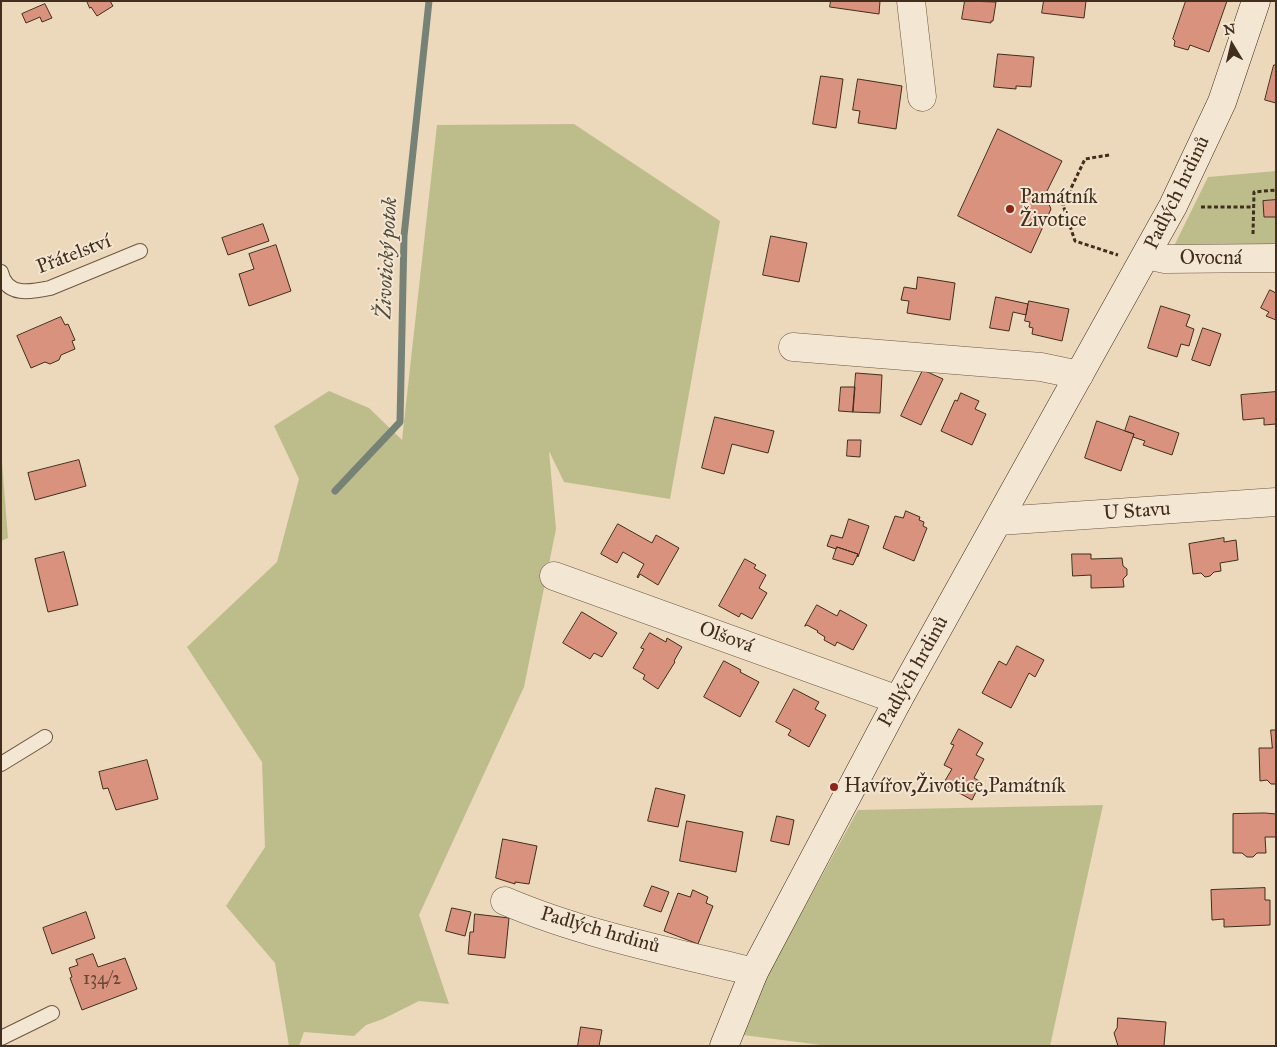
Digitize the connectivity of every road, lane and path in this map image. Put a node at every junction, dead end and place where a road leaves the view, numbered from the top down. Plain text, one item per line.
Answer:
1 (911, 1) edge
2 (1256, 1) edge
3 (922, 97) dead end
4 (1109, 155) dead end
5 (1276, 190) edge
6 (1173, 206) junction
7 (1254, 206) junction
8 (1253, 237) dead end
9 (140, 250) dead end
10 (1276, 258) edge
11 (1145, 259) junction
12 (1, 272) edge
13 (793, 347) dead end
14 (1079, 375) junction
15 (1276, 502) edge
16 (999, 521) junction
17 (554, 576) dead end
18 (898, 700) junction
19 (45, 737) dead end
20 (1, 764) edge
21 (504, 901) dead end
22 (754, 972) junction
23 (52, 1013) dead end
24 (1, 1038) edge
25 (724, 1046) edge

1 - 3 street
2 - 6 street, Padlých hrdinů
4 - 11 path
5 - 7 path
6 - 7 path
6 - 11 street, Padlých hrdinů
7 - 8 path
9 - 12 lane, Přátelství
10 - 11 street, Ovocná
11 - 14 street, Padlých hrdinů
13 - 14 street
14 - 16 street, Padlých hrdinů
15 - 16 street, U Stavu
16 - 18 street, Padlých hrdinů
17 - 18 street, Olšová
18 - 22 street, Padlých hrdinů
19 - 20 lane
21 - 22 street, Padlých hrdinů
22 - 25 street, Padlých hrdinů
23 - 24 lane

